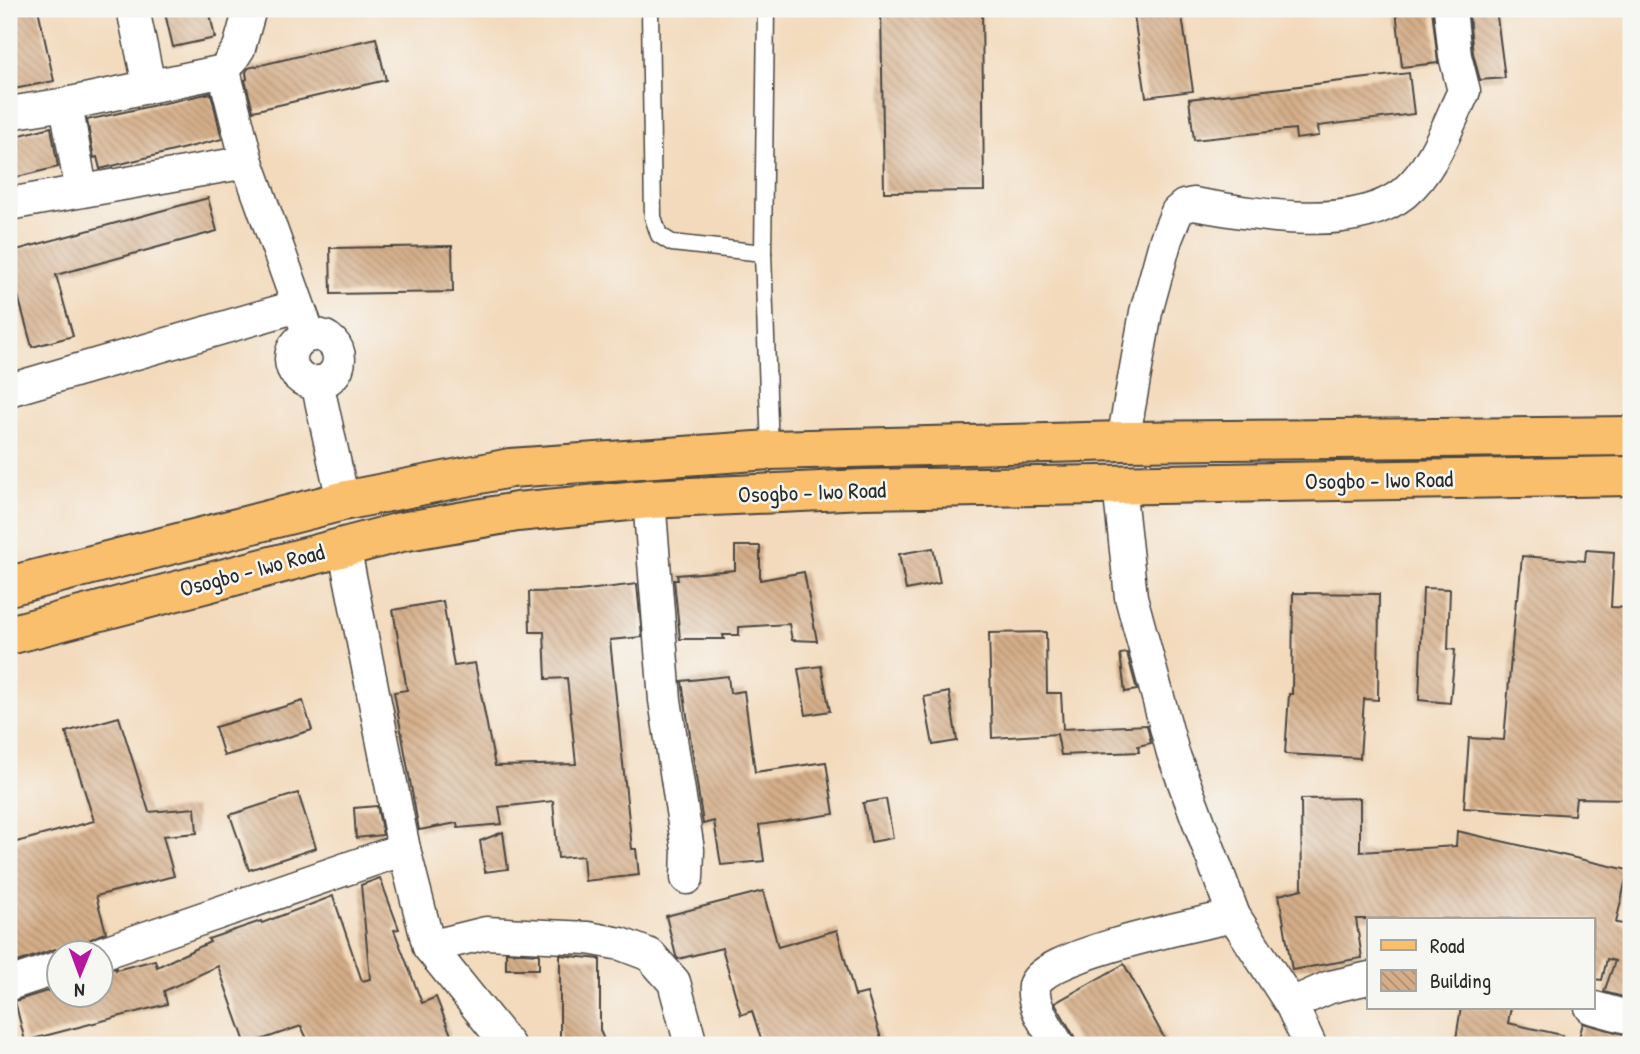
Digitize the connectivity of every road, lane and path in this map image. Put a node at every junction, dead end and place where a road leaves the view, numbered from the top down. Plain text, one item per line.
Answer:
1 (133, 9) edge
2 (250, 9) edge
3 (650, 9) edge
4 (766, 9) edge
5 (1450, 9) edge
6 (224, 71) junction
7 (149, 85) junction
8 (66, 104) junction
9 (9, 113) edge
10 (247, 162) junction
11 (81, 190) junction
12 (9, 204) edge
13 (763, 253) junction
14 (298, 306) junction
15 (11, 382) edge
16 (1631, 436) edge
17 (1123, 442) junction
18 (983, 445) junction
19 (770, 450) junction
20 (1631, 476) edge
21 (1119, 485) junction
22 (986, 488) junction
23 (649, 499) junction
24 (343, 501) junction
25 (344, 546) junction
26 (9, 586) edge
27 (9, 635) edge
28 (404, 849) junction
29 (687, 878) dead end
30 (1234, 916) junction
31 (429, 947) junction
32 (116, 948) edge
33 (46, 972) edge
34 (1367, 978) edge
35 (9, 984) edge
36 (1291, 1004) junction
37 (1594, 1008) edge
38 (1631, 1018) edge
39 (508, 1045) edge
40 (691, 1045) edge
41 (1059, 1045) edge
42 (1310, 1045) edge

1 - 7 street
2 - 6 street
3 - 13 lane
4 - 13 lane
5 - 17 street
6 - 7 street
6 - 10 street
7 - 8 street
8 - 9 street
8 - 11 street
10 - 11 street
10 - 14 street
11 - 12 street
13 - 19 lane
14 - 15 street
14 - 24 street
16 - 17 main road, Osogbo - Iwo Road
17 - 18 main road, Osogbo - Iwo Road
18 - 19 main road, Osogbo - Iwo Road
18 - 22 main road
19 - 24 main road, Osogbo - Iwo Road
20 - 21 main road, Osogbo - Iwo Road
21 - 22 main road, Osogbo - Iwo Road
21 - 30 street
22 - 23 main road, Osogbo - Iwo Road
23 - 25 main road, Osogbo - Iwo Road
23 - 29 street
24 - 26 main road, Osogbo - Iwo Road
25 - 27 main road, Osogbo - Iwo Road
25 - 28 street
28 - 31 street
28 - 32 street
30 - 36 street
30 - 41 street
31 - 39 street
31 - 40 street
33 - 35 street
34 - 36 street
36 - 42 street
37 - 38 street

